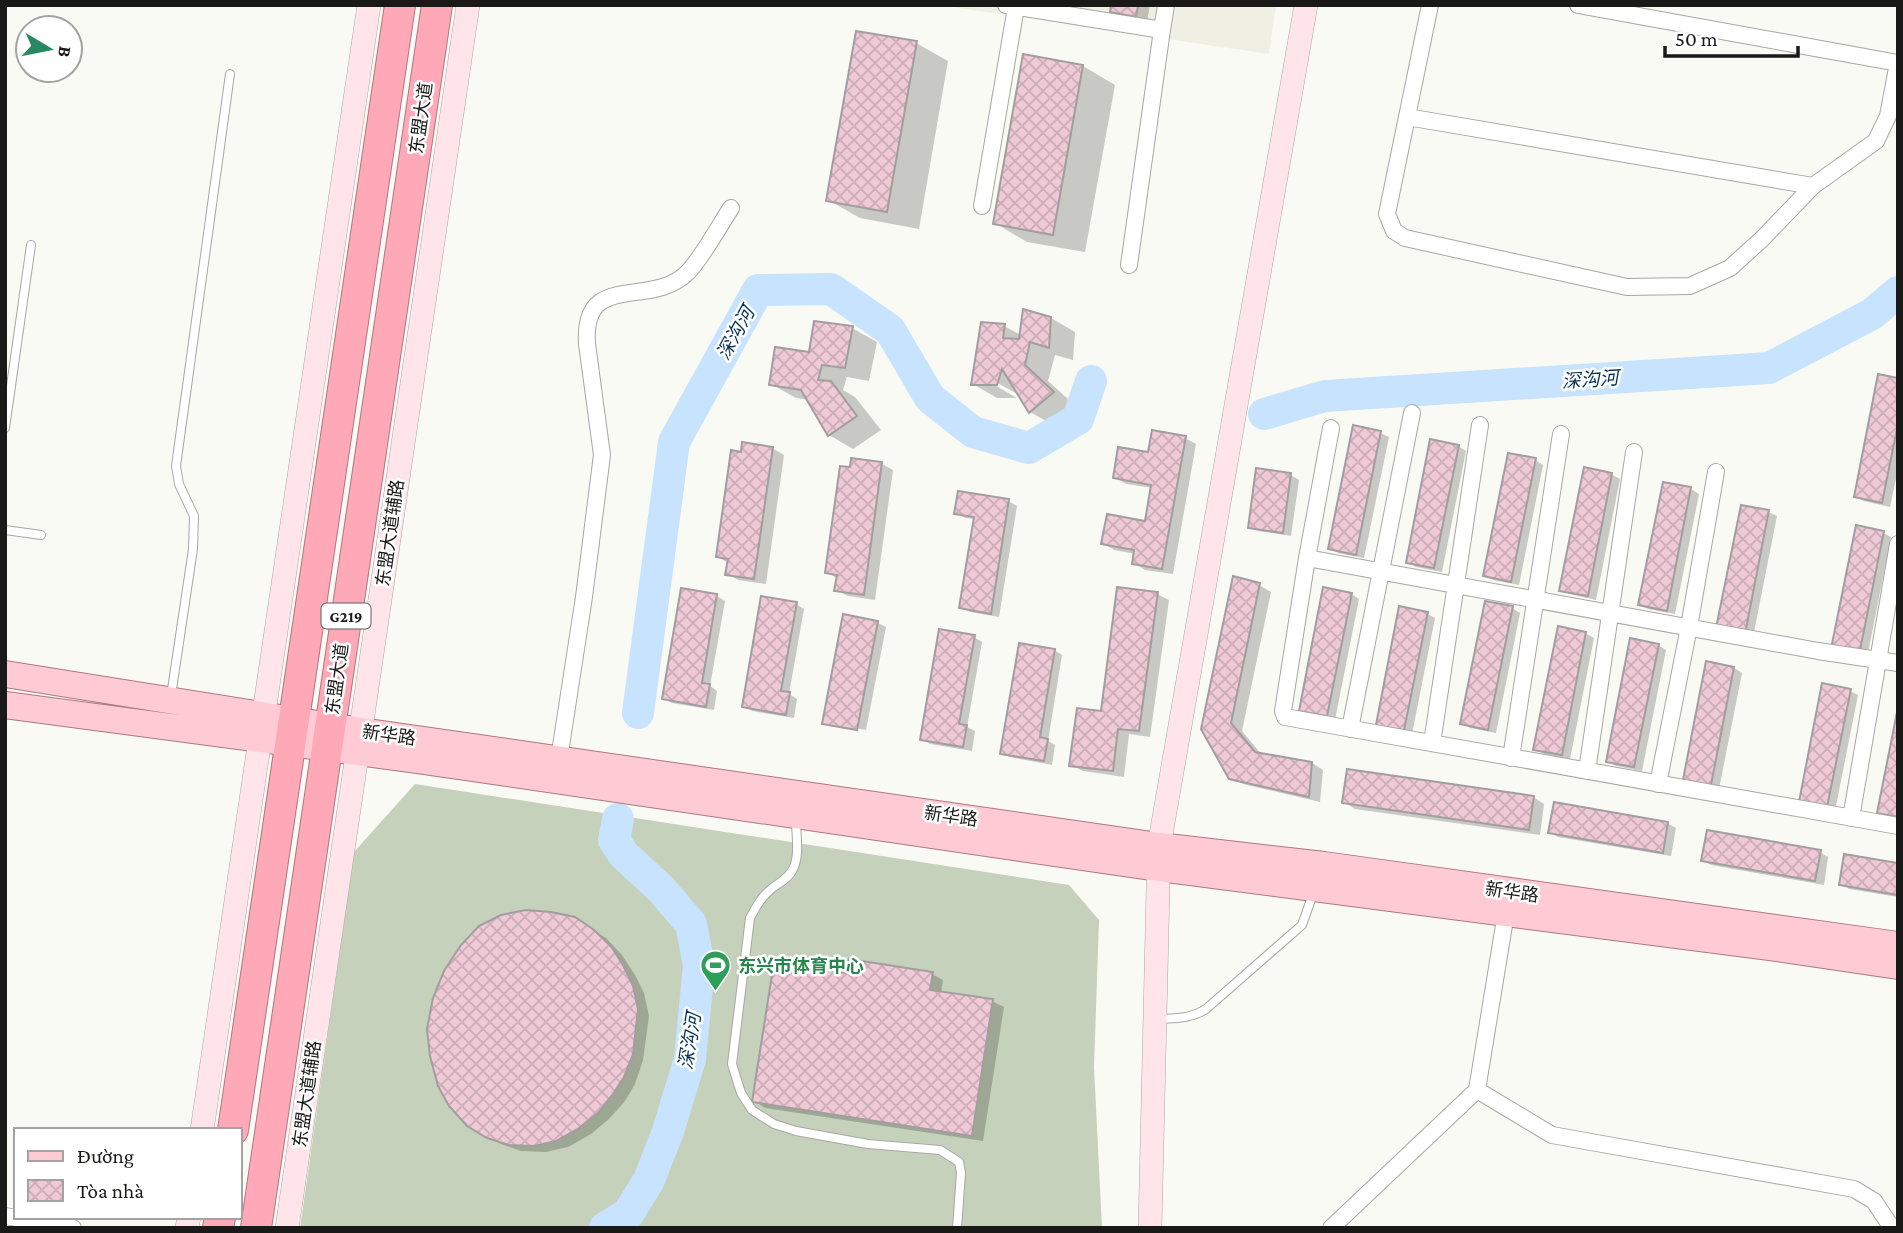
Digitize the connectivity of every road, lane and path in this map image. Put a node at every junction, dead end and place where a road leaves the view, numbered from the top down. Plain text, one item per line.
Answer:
1 (369, 5) edge
2 (400, 5) edge
3 (437, 5) edge
4 (468, 5) edge
5 (1166, 5) edge
6 (1306, 5) edge
7 (1430, 5) edge
8 (1578, 5) edge
9 (1011, 6) edge
10 (1162, 30) junction
11 (230, 74) dead end
12 (1407, 117) junction
13 (1813, 186) junction
14 (982, 206) dead end
15 (731, 208) dead end
16 (31, 245) dead end
17 (1129, 265) dead end
18 (1412, 413) dead end
19 (1480, 425) dead end
20 (5, 428) edge
21 (1331, 428) dead end
22 (1561, 434) dead end
23 (1634, 452) dead end
24 (1716, 472) dead end
25 (5, 530) edge
26 (41, 535) dead end
27 (1898, 544) edge
28 (1307, 558) junction
29 (1381, 571) junction
30 (1457, 585) junction
31 (1534, 598) junction
32 (1609, 612) junction
33 (1689, 627) junction
34 (1880, 660) junction
35 (1898, 663) edge
36 (5, 674) edge
37 (171, 700) junction
38 (5, 705) edge
39 (262, 727) junction
40 (1350, 729) junction
41 (292, 731) junction
42 (329, 737) junction
43 (359, 741) junction
44 (1432, 743) junction
45 (1511, 758) junction
46 (559, 760) junction
47 (1587, 771) junction
48 (1658, 784) junction
49 (796, 817) junction
50 (1851, 818) junction
51 (1898, 826) edge
52 (1158, 857) junction
53 (1315, 888) junction
54 (1506, 913) junction
55 (1898, 945) edge
56 (1898, 966) edge
57 (1153, 1019) junction
58 (1477, 1090) junction
59 (202, 1128) edge
60 (233, 1128) edge
61 (22, 1219) edge
62 (73, 1228) edge
63 (256, 1228) edge
64 (287, 1228) edge
65 (957, 1228) edge
66 (1150, 1228) edge
67 (1331, 1228) edge
68 (1892, 1228) edge

1 - 39 street
2 - 41 highway, 东盟大道 / G219
3 - 42 highway, 东盟大道 / G219
4 - 43 street, 东盟大道辅路
5 - 10 street
6 - 52 street
7 - 12 street
8 - 13 street
9 - 10 street
9 - 14 street
10 - 17 street
11 - 37 lane
12 - 13 street
12 - 13 street
15 - 46 street
16 - 20 lane
18 - 29 street
19 - 30 street
21 - 28 street
22 - 31 street
23 - 32 street
24 - 33 street
25 - 26 lane
27 - 34 street
28 - 29 street
28 - 40 street
29 - 30 street
29 - 40 street
30 - 31 street
30 - 44 street
31 - 32 street
31 - 45 street
32 - 33 street
32 - 47 street
33 - 34 street
33 - 48 street
34 - 35 street
34 - 50 street
36 - 37 main road, 新华路
37 - 39 main road, 新华路
38 - 39 main road, 新华路
39 - 41 main road, 新华路
39 - 59 street
40 - 44 street
41 - 42 main road, 新华路
41 - 60 highway, 东盟大道 / G219
42 - 43 main road, 新华路
42 - 63 highway, 东盟大道 / G219
43 - 46 main road, 新华路
43 - 49 main road, 新华路
43 - 64 street, 东盟大道辅路
44 - 45 street
45 - 47 street
46 - 52 main road, 新华路
47 - 48 street
48 - 50 street
49 - 52 main road, 新华路
49 - 65 lane
50 - 51 street
52 - 53 main road, 新华路
52 - 55 main road, 新华路
52 - 57 street
53 - 54 main road, 新华路
53 - 57 lane
54 - 56 main road, 新华路
54 - 58 street
57 - 66 street
58 - 67 street
58 - 68 street
61 - 62 street

